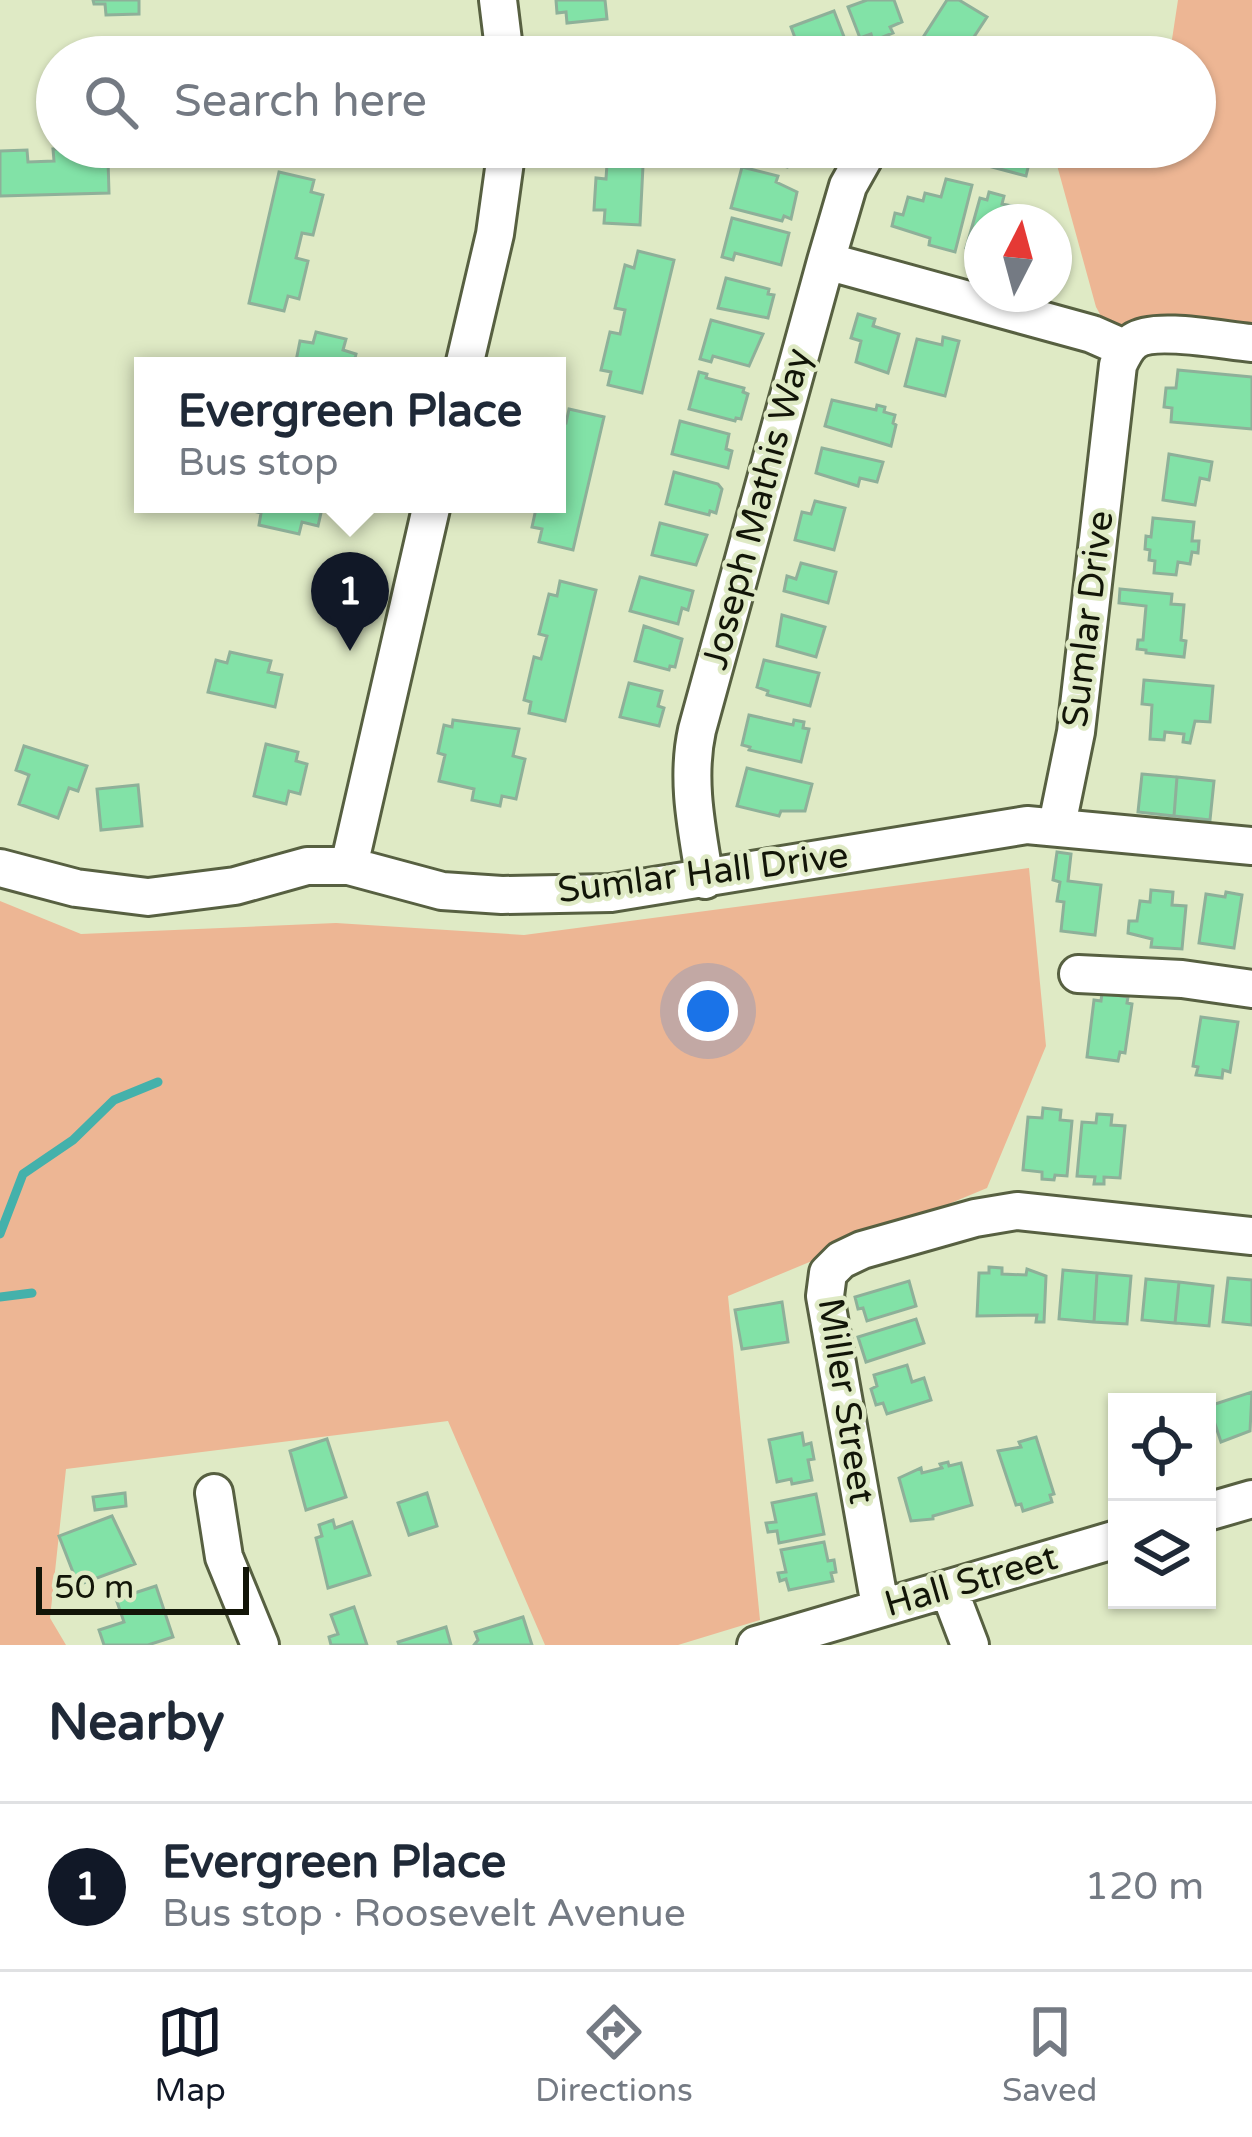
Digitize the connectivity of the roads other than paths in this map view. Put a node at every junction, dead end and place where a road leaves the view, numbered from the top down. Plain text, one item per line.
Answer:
1 (498, 0) edge
2 (502, 36) edge
3 (504, 168) edge
4 (858, 168) edge
5 (826, 261) junction
6 (1252, 343) edge
7 (1126, 349) junction
8 (466, 357) edge
9 (431, 513) edge
10 (1057, 825) junction
11 (1252, 846) edge
12 (350, 866) junction
13 (0, 868) edge
14 (705, 880) junction
15 (1078, 974) dead end
16 (1252, 989) edge
17 (1252, 1235) edge
18 (214, 1493) dead end
19 (1252, 1499) edge
20 (1216, 1509) edge
21 (1108, 1543) edge
22 (949, 1590) junction
23 (880, 1606) junction
24 (260, 1645) edge
25 (756, 1645) edge
26 (970, 1645) edge

1 - 2 street
3 - 8 street
4 - 5 street, Joseph Mathis Way
5 - 7 street
5 - 14 street, Joseph Mathis Way
6 - 7 street
7 - 10 street, Sumlar Drive
9 - 12 street
10 - 11 street
10 - 14 street, Sumlar Hall Drive
12 - 13 street, Sumlar Hall Drive
12 - 14 street, Sumlar Hall Drive
15 - 16 street
17 - 23 street, Miller Street
18 - 24 street
19 - 20 street
21 - 22 street, Hall Street
22 - 23 street, Hall Street
22 - 26 street
23 - 25 street, Hall Street

